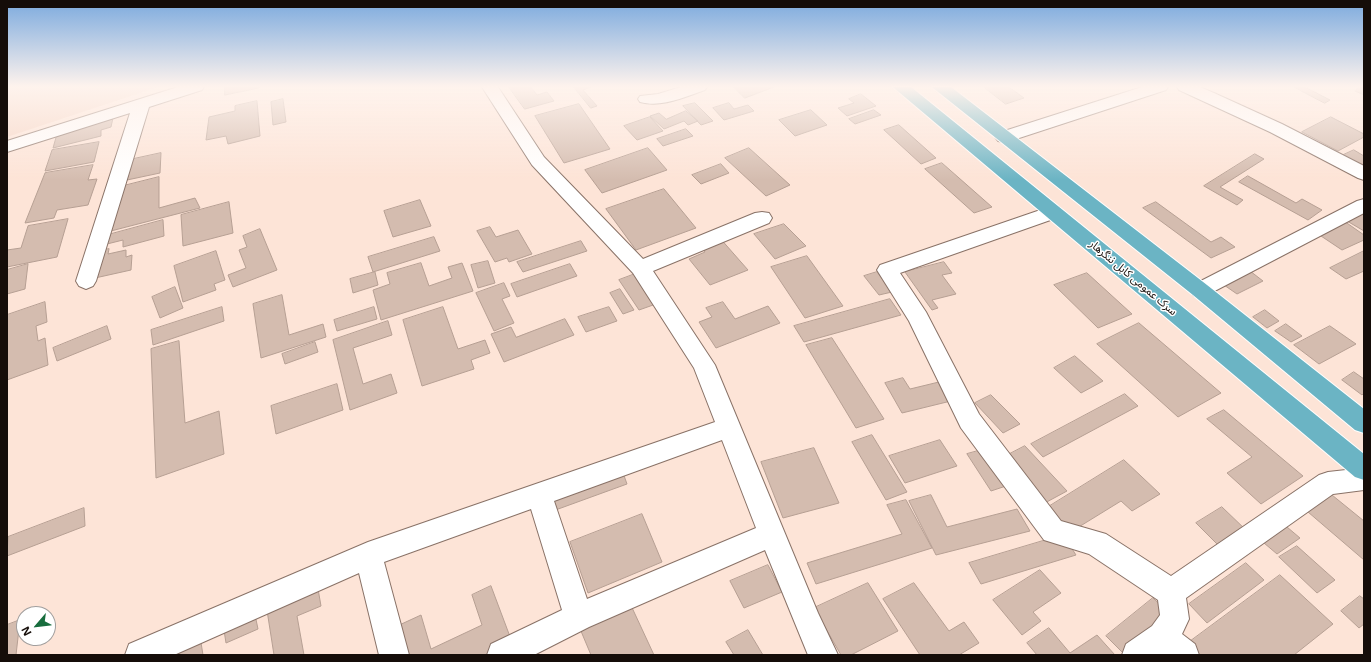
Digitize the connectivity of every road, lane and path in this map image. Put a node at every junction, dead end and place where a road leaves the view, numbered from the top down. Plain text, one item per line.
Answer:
1 (99, 118) edge
2 (137, 118) edge
3 (510, 118) edge
4 (938, 118) edge
5 (979, 118) edge
6 (1064, 118) edge
7 (1254, 118) edge
8 (1004, 137) junction
9 (7, 146) edge
10 (1364, 174) edge
11 (1364, 205) edge
12 (1052, 212) junction
13 (762, 218) dead end
14 (640, 268) junction
15 (86, 281) dead end
16 (1200, 290) junction
17 (1364, 423) edge
18 (729, 427) junction
19 (1364, 469) edge
20 (1364, 479) edge
21 (539, 495) junction
22 (772, 534) junction
23 (368, 556) junction
24 (1171, 592) junction
25 (579, 617) junction
26 (1162, 636) junction
27 (140, 655) edge
28 (394, 655) edge
29 (502, 655) edge
30 (823, 655) edge
31 (1137, 655) edge
32 (1184, 655) edge

1 - 9 street
2 - 15 street
3 - 14 street
4 - 12 highway, سرک عمومی کابل ننگرهار
5 - 8 highway
6 - 8 street
7 - 10 street
8 - 16 highway
11 - 16 street
12 - 19 highway, سرک عمومی کابل ننگرهار
12 - 24 street
13 - 14 street
14 - 18 street
16 - 17 highway
18 - 21 street
18 - 22 street
20 - 24 street
21 - 23 street
21 - 25 street
22 - 25 street
22 - 30 street
23 - 27 street
23 - 28 street
24 - 26 street
25 - 29 street
26 - 31 street
26 - 32 street

